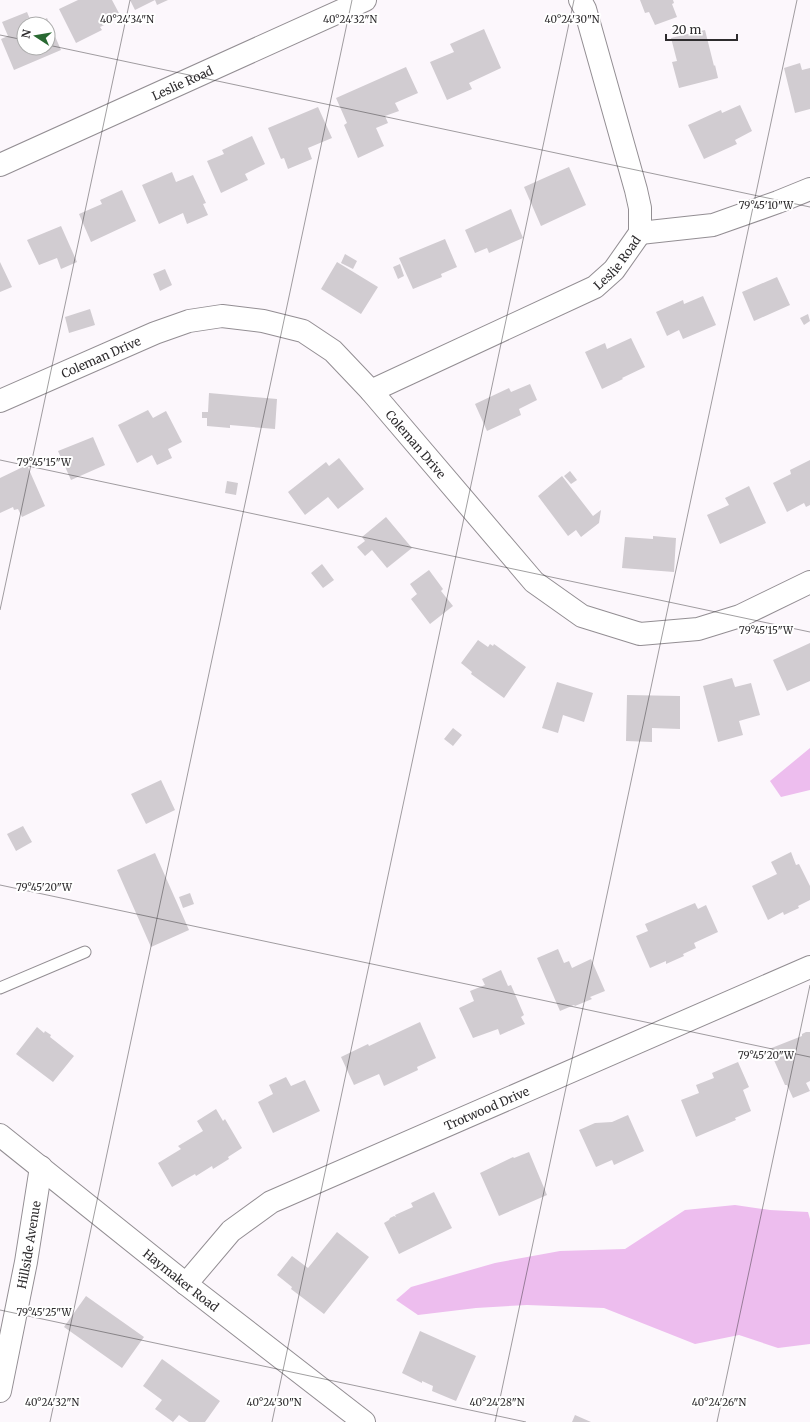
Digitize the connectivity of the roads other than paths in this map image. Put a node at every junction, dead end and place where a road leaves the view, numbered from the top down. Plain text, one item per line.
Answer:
1 (365, 0) edge
2 (580, 0) edge
3 (0, 165) edge
4 (810, 189) edge
5 (640, 233) junction
6 (371, 391) junction
7 (0, 401) edge
8 (810, 582) edge
9 (85, 952) dead end
10 (810, 967) edge
11 (0, 988) edge
12 (0, 1135) edge
13 (41, 1167) junction
14 (186, 1284) junction
15 (0, 1391) edge
16 (364, 1422) edge

1 - 3 street, Leslie Road
2 - 5 street, Leslie Road
4 - 5 street
5 - 6 street, Leslie Road
6 - 7 street, Coleman Drive
6 - 8 street, Coleman Drive
9 - 11 lane
10 - 14 street, Trotwood Drive
12 - 13 street, Haymaker Road
13 - 14 street, Haymaker Road
13 - 15 street, Hillside Avenue
14 - 16 street, Haymaker Road

